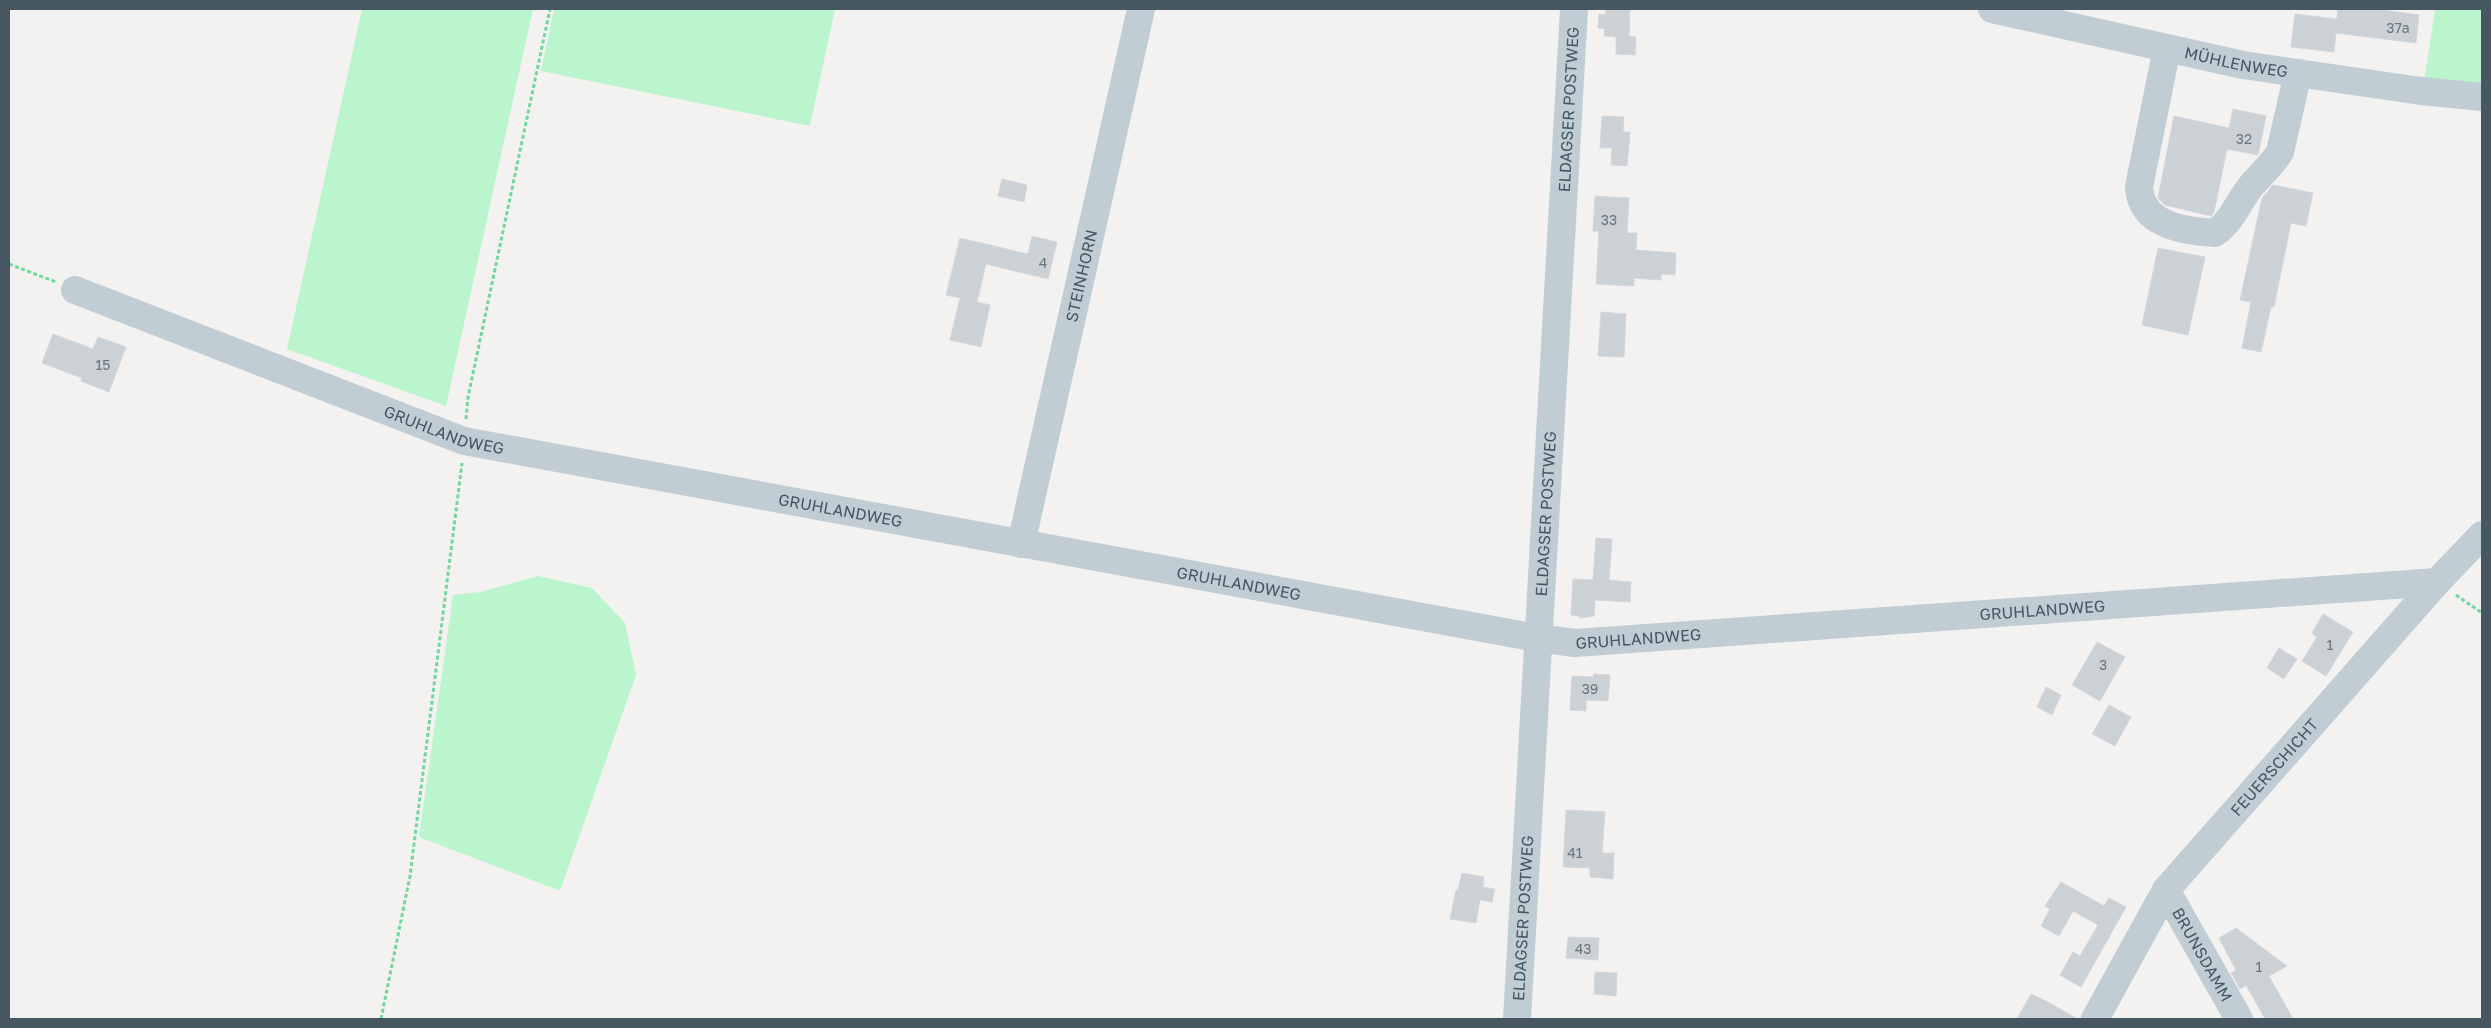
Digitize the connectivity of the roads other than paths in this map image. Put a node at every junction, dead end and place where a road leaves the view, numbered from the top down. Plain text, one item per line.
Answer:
1 (1141, 9) edge
2 (1574, 9) edge
3 (1992, 9) edge
4 (2167, 48) junction
5 (2298, 74) junction
6 (2482, 97) edge
7 (75, 290) road end
8 (2482, 535) edge
9 (1021, 544) junction
10 (2437, 582) junction
11 (1537, 638) junction
12 (2166, 890) junction
13 (1517, 1019) edge
14 (2095, 1019) edge
15 (2239, 1019) edge

1 - 9 street, STEINHORN
2 - 11 street, ELDAGSER POSTWEG
3 - 4 street, MÜHLENWEG
4 - 5 street, MÜHLENWEG
4 - 5 street
5 - 6 street, MÜHLENWEG
7 - 9 street, GRUHLANDWEG
8 - 10 street, FEUERSCHICHT
9 - 11 street, GRUHLANDWEG
10 - 11 street, GRUHLANDWEG
10 - 12 street, FEUERSCHICHT
11 - 13 street, ELDAGSER POSTWEG
12 - 14 street, FEUERSCHICHT
12 - 15 street, BRUNSDAMM

